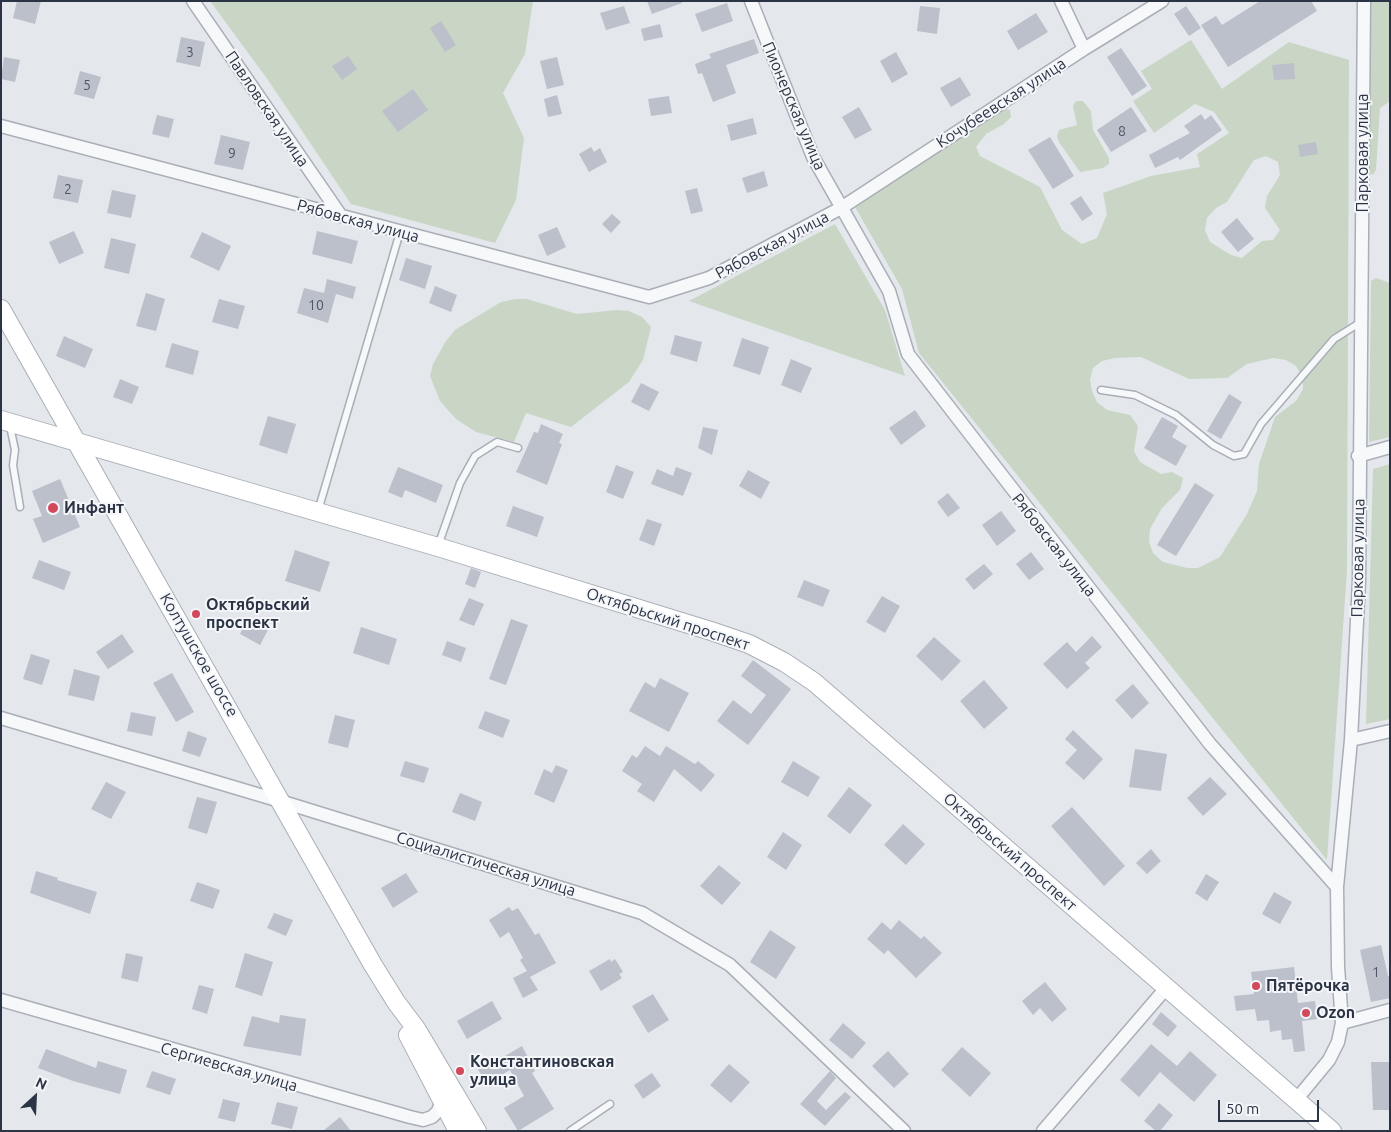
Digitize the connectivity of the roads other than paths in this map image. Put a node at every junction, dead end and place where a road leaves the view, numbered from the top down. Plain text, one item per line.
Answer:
1 (193, 1) edge
2 (751, 1) edge
3 (1061, 1) edge
4 (1162, 1) edge
5 (1364, 1) edge
6 (1084, 49) junction
7 (1, 126) edge
8 (841, 208) junction
9 (341, 216) junction
10 (400, 232) junction
11 (1, 309) edge
12 (1361, 322) junction
13 (1101, 390) dead end
14 (5, 421) edge
15 (76, 441) junction
16 (1390, 447) edge
17 (518, 448) dead end
18 (1358, 456) junction
19 (20, 507) dead end
20 (318, 512) junction
21 (438, 547) junction
22 (1, 718) edge
23 (1390, 731) edge
24 (1351, 740) junction
25 (280, 801) junction
26 (1337, 887) junction
27 (1167, 987) junction
28 (1, 1000) edge
29 (396, 1002) junction
30 (1390, 1010) edge
31 (1342, 1023) junction
32 (439, 1094) junction
33 (1296, 1100) junction
34 (610, 1104) dead end
35 (458, 1131) edge
36 (477, 1131) edge
37 (570, 1131) edge
38 (904, 1131) edge
39 (1043, 1131) edge
40 (1332, 1131) edge

1 - 9 street, Павловская улица
2 - 8 street, Пионерская улица
3 - 6 street
4 - 6 street, Кочубеевская улица
5 - 12 street, Парковая улица
6 - 8 street, Кочубеевская улица
7 - 9 street, Рябовская улица
8 - 10 street, Рябовская улица
8 - 26 street, Рябовская улица
9 - 10 street, Рябовская улица
10 - 20 lane
11 - 15 street, Колтушское шоссе
12 - 13 lane
12 - 18 street, Парковая улица
14 - 15 street, Октябрьский проспект
14 - 19 lane
15 - 20 street, Октябрьский проспект
15 - 25 street, Колтушское шоссе
16 - 18 street
17 - 21 lane
18 - 24 street, Парковая улица
20 - 21 street, Октябрьский проспект
21 - 27 street, Октябрьский проспект
22 - 25 street, Социалистическая улица
23 - 24 street
24 - 26 street, Парковая улица
25 - 29 street, Колтушское шоссе
25 - 38 street, Социалистическая улица
26 - 31 street, Парковая улица
27 - 33 street, Октябрьский проспект
27 - 39 street
28 - 32 street, Сергиевская улица
29 - 32 street, Колтушское шоссе
29 - 36 street, Колтушское шоссе
30 - 31 street
31 - 33 street, Парковая улица
32 - 35 street, Колтушское шоссе
33 - 40 street, Октябрьский проспект
34 - 37 lane

